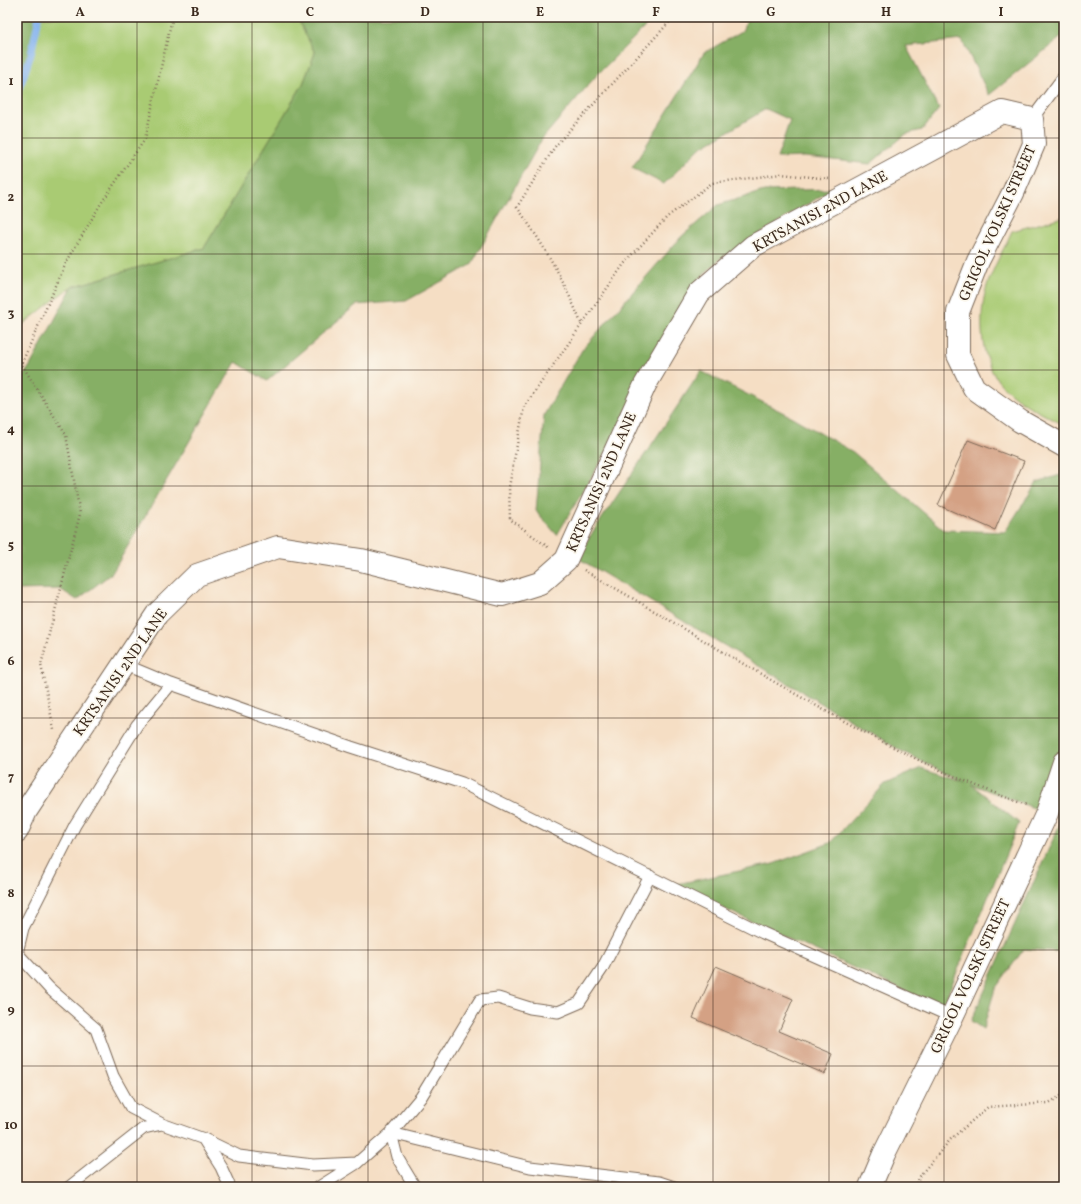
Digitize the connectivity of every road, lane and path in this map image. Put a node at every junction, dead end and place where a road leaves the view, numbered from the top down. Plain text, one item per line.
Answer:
1 (176, 17) edge
2 (674, 17) edge
3 (1064, 76) edge
4 (1032, 119) junction
5 (833, 179) dead end
6 (581, 324) junction
7 (22, 365) junction
8 (17, 374) edge
9 (1064, 446) edge
10 (566, 560) junction
11 (123, 664) junction
12 (171, 684) junction
13 (60, 762) junction
14 (1064, 762) edge
15 (1047, 813) junction
16 (17, 831) edge
17 (650, 876) junction
18 (952, 1017) junction
19 (1064, 1094) edge
20 (162, 1124) junction
21 (391, 1133) junction
22 (204, 1139) junction
23 (357, 1163) junction
24 (69, 1187) edge
25 (230, 1187) edge
26 (319, 1187) edge
27 (415, 1187) edge
28 (674, 1187) edge
29 (870, 1187) edge
30 (914, 1187) edge

1 - 7 path
2 - 6 path
3 - 4 lane
4 - 9 street, GRIGOL VOLSKI STREET
4 - 10 street, KRTSANISI 2ND LANE
5 - 6 path
6 - 10 path
7 - 8 path
7 - 13 path
10 - 11 street, KRTSANISI 2ND LANE
10 - 15 path
11 - 12 lane
11 - 13 street, KRTSANISI 2ND LANE
12 - 17 lane
12 - 20 lane
13 - 16 street, KRTSANISI 2ND LANE
14 - 15 street, GRIGOL VOLSKI STREET
15 - 18 street, GRIGOL VOLSKI STREET
17 - 18 lane
17 - 21 lane
18 - 29 street, GRIGOL VOLSKI STREET
19 - 30 path
20 - 22 lane
20 - 24 lane
21 - 23 lane
21 - 27 lane
21 - 28 lane
22 - 23 lane
22 - 25 lane
23 - 26 lane

